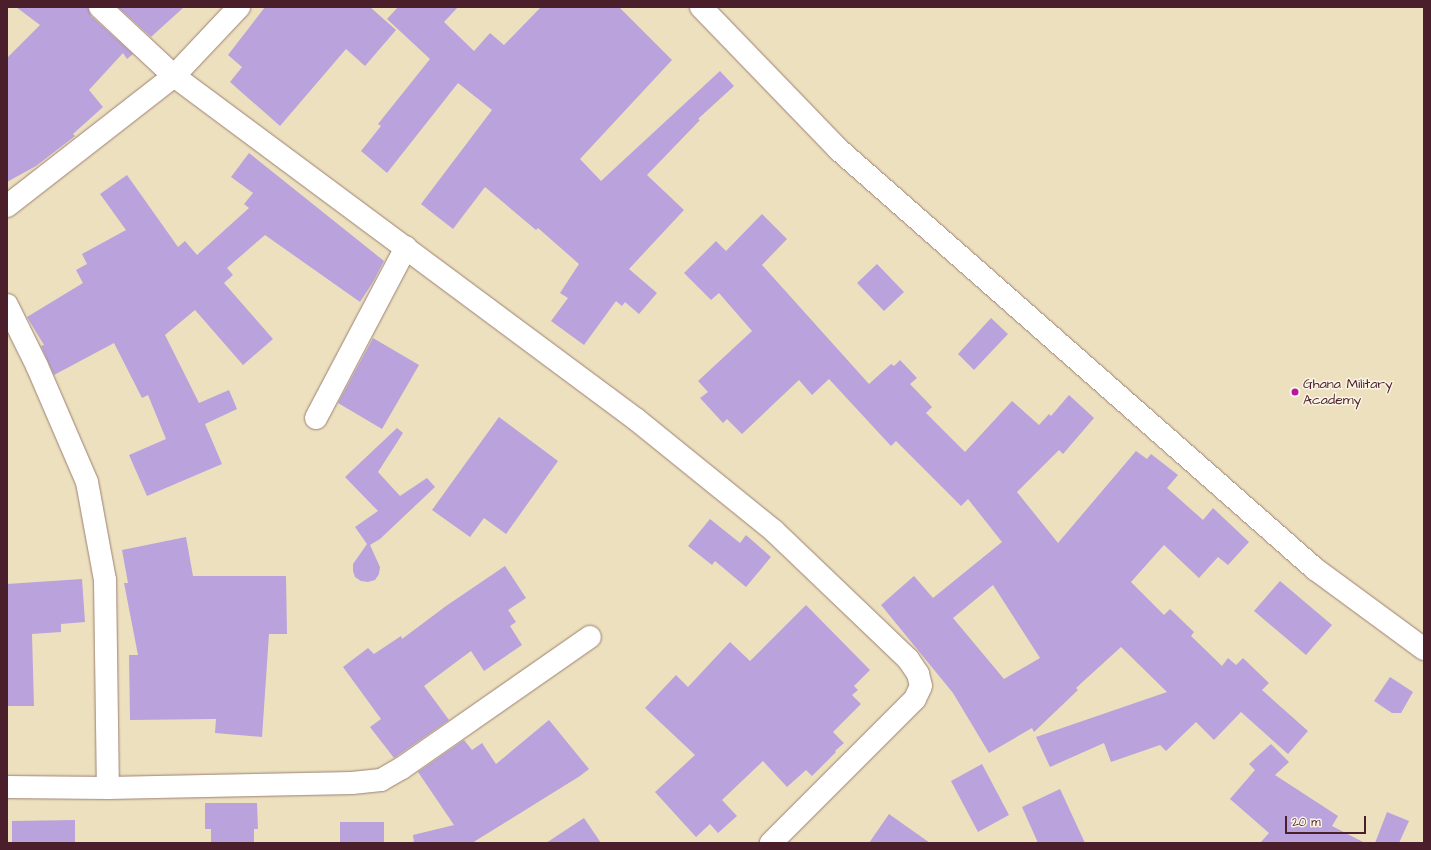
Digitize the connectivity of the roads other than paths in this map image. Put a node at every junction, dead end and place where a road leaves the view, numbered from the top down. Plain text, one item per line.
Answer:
1 (100, 7) edge
2 (239, 7) edge
3 (702, 7) edge
4 (174, 76) junction
5 (7, 206) edge
6 (406, 247) junction
7 (7, 305) edge
8 (316, 418) dead end
9 (590, 638) dead end
10 (1424, 649) edge
11 (7, 786) edge
12 (108, 788) junction
13 (771, 843) edge

1 - 4 street
2 - 4 street
3 - 10 street
4 - 5 street
4 - 6 street
6 - 8 street
6 - 13 street
7 - 12 street
9 - 12 street
11 - 12 street

